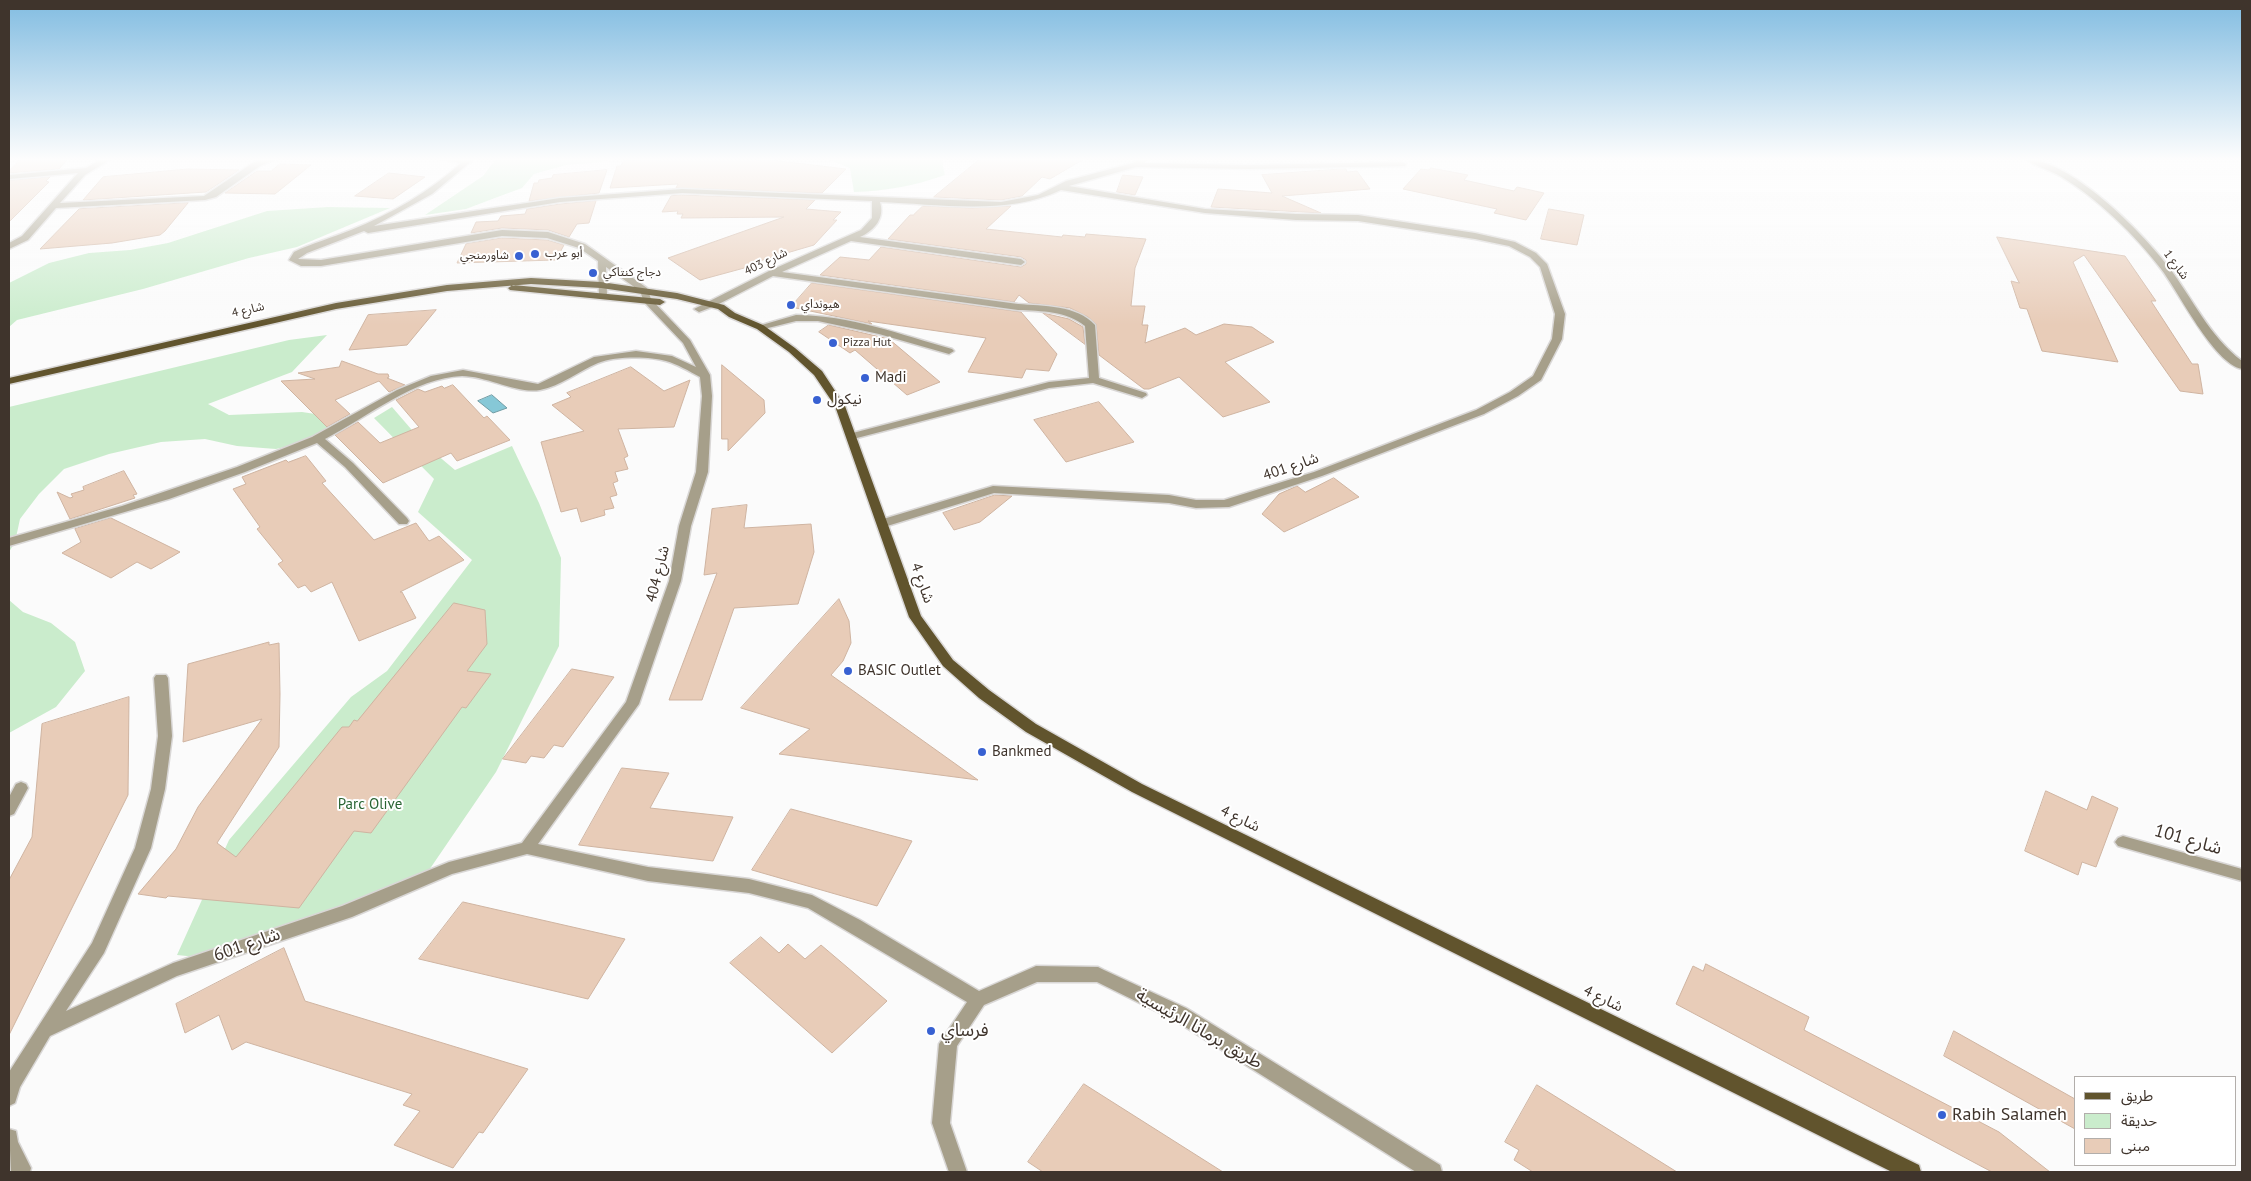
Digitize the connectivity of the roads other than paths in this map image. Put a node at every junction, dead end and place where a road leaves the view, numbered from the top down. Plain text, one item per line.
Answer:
1 (44, 214) edge
2 (389, 214) edge
3 (463, 214) edge
4 (878, 214) edge
5 (1252, 214) edge
6 (2112, 214) edge
7 (353, 232) junction
8 (847, 238) junction
9 (9, 246) edge
10 (602, 261) junction
11 (1021, 262) dead end
12 (772, 273) junction
13 (602, 290) junction
14 (646, 295) junction
15 (712, 304) junction
16 (698, 309) junction
17 (732, 315) junction
18 (760, 327) junction
19 (949, 350) dead end
20 (2242, 366) edge
21 (705, 375) junction
22 (1094, 380) junction
23 (9, 381) edge
24 (1142, 395) dead end
25 (853, 436) junction
26 (318, 438) junction
27 (403, 521) dead end
28 (884, 523) junction
29 (9, 542) edge
30 (162, 678) dead end
31 (21, 788) dead end
32 (9, 810) edge
33 (2124, 842) dead end
34 (527, 848) junction
35 (2242, 876) edge
36 (978, 1000) junction
37 (44, 1030) junction
38 (9, 1097) edge
39 (9, 1138) edge
40 (20, 1172) edge
41 (958, 1172) edge
42 (1433, 1172) edge
43 (1912, 1172) edge

1 - 9 street
2 - 7 street
3 - 7 street
4 - 8 street, شارع 403
5 - 28 street, شارع 401
6 - 20 street, شارع 1
7 - 10 street, شارع 404
8 - 11 street
8 - 12 street, شارع 403
10 - 13 street
10 - 14 street, شارع 404
12 - 15 street, شارع 403
12 - 22 street
13 - 14 main road, شارع 4
13 - 23 main road, شارع 4
14 - 15 main road, شارع 4
14 - 16 main road, شارع 4
14 - 21 street, شارع 404
15 - 16 street, شارع 403
15 - 17 main road, شارع 4
16 - 17 main road, شارع 4
17 - 18 main road, شارع 4
18 - 19 street
18 - 25 main road, شارع 4
21 - 26 street
21 - 34 street, شارع 404
22 - 24 street
22 - 25 street
25 - 28 main road, شارع 4
26 - 27 street
26 - 29 street
28 - 43 main road, شارع 4
30 - 37 street
31 - 32 street
33 - 35 street, شارع 101
34 - 36 street
34 - 37 street, شارع 601
36 - 41 street
36 - 42 street, طريق برمانا الرئيسية
37 - 38 street
39 - 40 street

